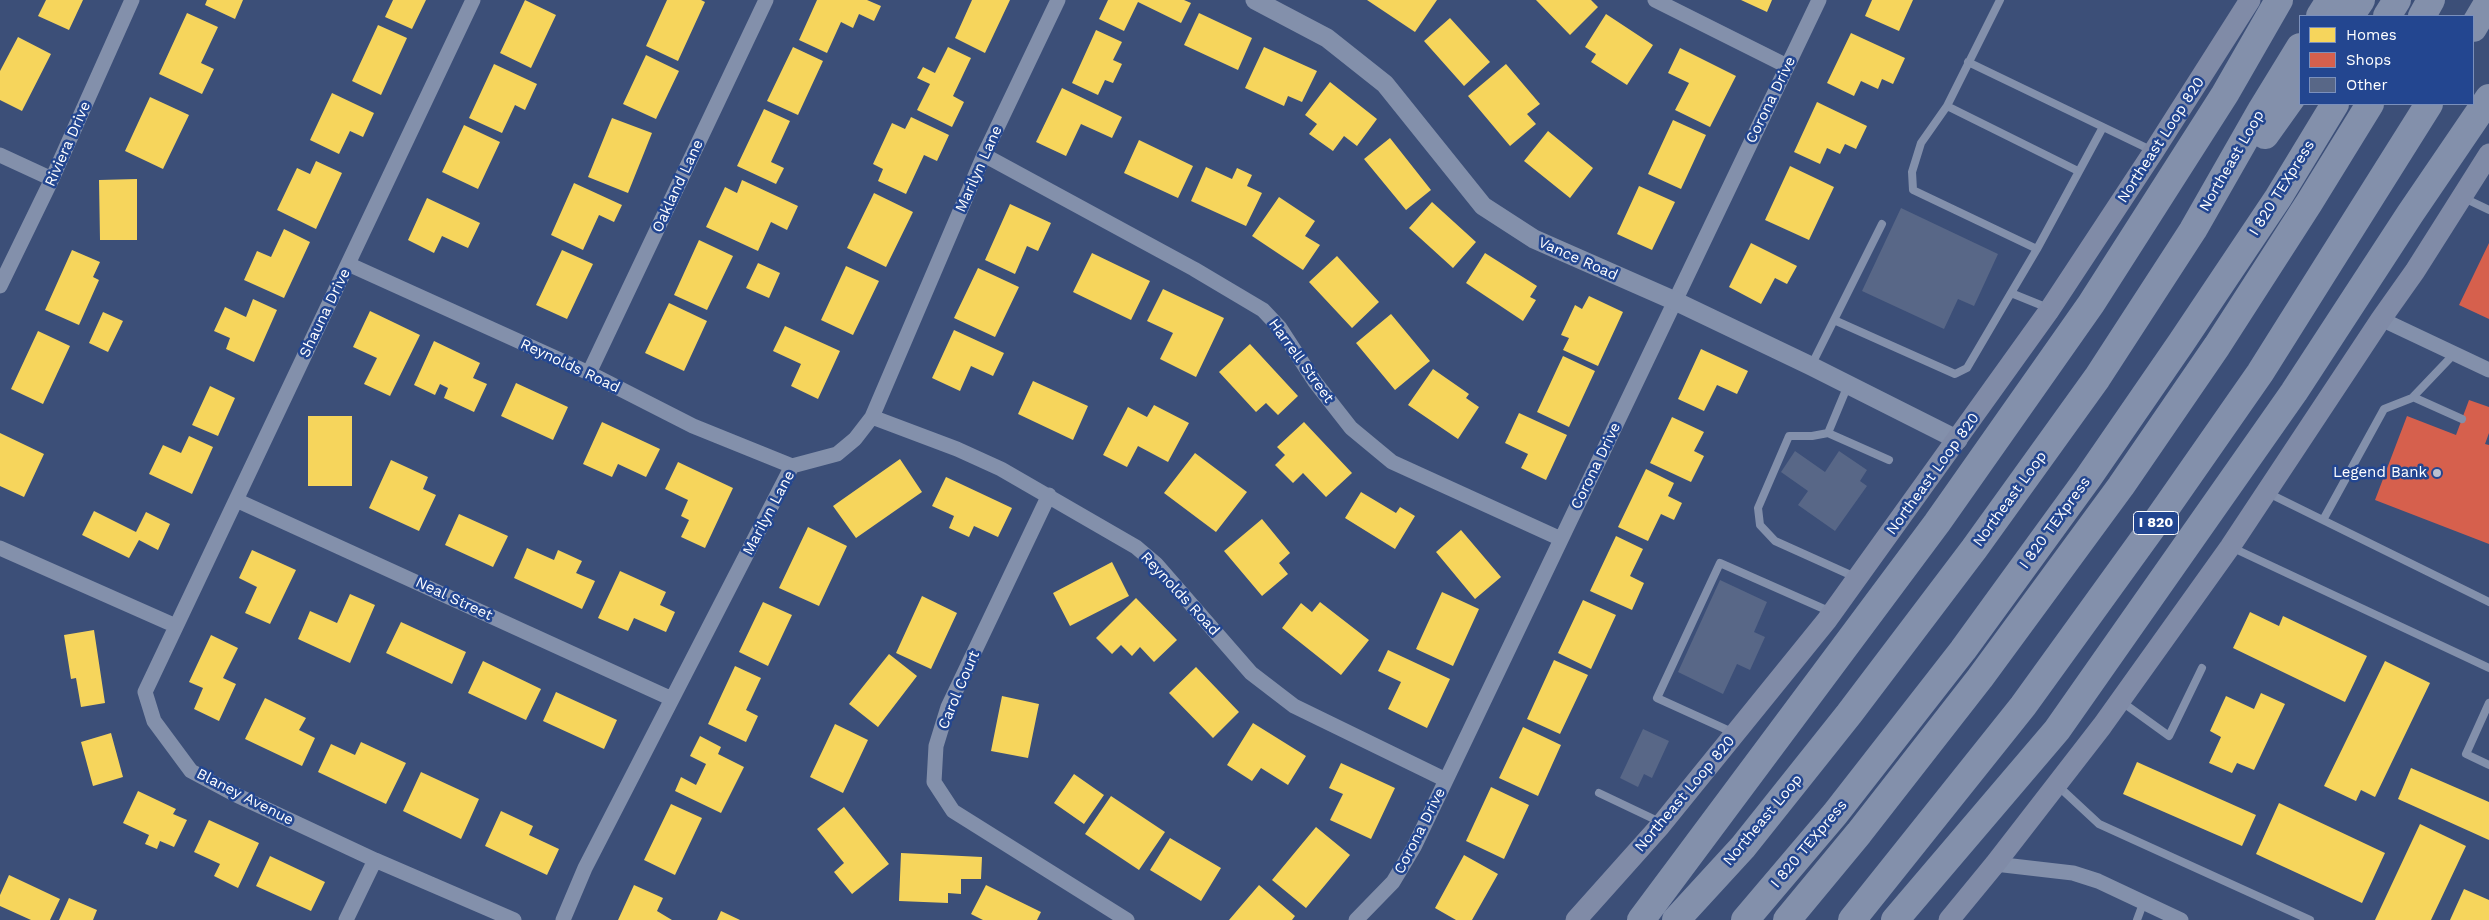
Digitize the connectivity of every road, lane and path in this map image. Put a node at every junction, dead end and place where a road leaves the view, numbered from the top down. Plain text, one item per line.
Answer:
1 (132, 0) edge
2 (473, 0) edge
3 (766, 0) edge
4 (1058, 0) edge
5 (1255, 0) edge
6 (1655, 0) edge
7 (1819, 0) edge
8 (2000, 0) edge
9 (2250, 0) edge
10 (2279, 0) edge
11 (2330, 0) edge
12 (2361, 0) edge
13 (2396, 0) edge
14 (2431, 0) edge
15 (2489, 1) edge
16 (2321, 15) edge
17 (2351, 15) edge
18 (2388, 15) edge
19 (2423, 15) edge
20 (2474, 26) edge
21 (2299, 49) edge
22 (1968, 62) junction
23 (1787, 66) junction
24 (2299, 87) edge
25 (2489, 98) edge
26 (2334, 105) edge
27 (2369, 105) edge
28 (2428, 105) edge
29 (1947, 106) junction
30 (2103, 127) junction
31 (2154, 151) junction
32 (2489, 154) edge
33 (0, 155) edge
34 (984, 155) junction
35 (2078, 171) junction
36 (52, 179) junction
37 (2463, 198) junction
38 (2489, 210) edge
39 (1882, 224) dead end
40 (2193, 230) junction
41 (2037, 248) junction
42 (348, 264) junction
43 (0, 286) edge
44 (2011, 293) junction
45 (1675, 301) junction
46 (2050, 308) junction
47 (2381, 318) junction
48 (1834, 320) junction
49 (2454, 354) junction
50 (1811, 366) junction
51 (2489, 370) edge
52 (589, 372) junction
53 (1848, 385) junction
54 (2413, 397) junction
55 (872, 417) junction
56 (2462, 419) dead end
57 (1828, 434) junction
58 (1958, 440) junction
59 (1889, 460) dead end
60 (792, 466) junction
61 (2266, 492) junction
62 (1049, 495) junction
63 (236, 500) junction
64 (2324, 520) junction
65 (1561, 538) junction
66 (2230, 547) junction
67 (0, 548) edge
68 (1858, 578) junction
69 (2489, 602) edge
70 (1833, 612) junction
71 (176, 626) junction
72 (2202, 668) dead end
73 (2489, 668) edge
74 (672, 699) junction
75 (2120, 701) junction
76 (2489, 704) edge
77 (1735, 734) junction
78 (2489, 765) edge
79 (1446, 780) junction
80 (2056, 784) junction
81 (1599, 793) dead end
82 (1662, 823) junction
83 (375, 860) junction
84 (1996, 864) junction
85 (2144, 902) junction
86 (346, 920) edge
87 (514, 920) edge
88 (562, 920) edge
89 (1127, 920) edge
90 (1356, 920) edge
91 (1576, 920) edge
92 (1641, 920) edge
93 (1676, 920) edge
94 (1745, 920) edge
95 (1786, 920) edge
96 (1852, 920) edge
97 (1894, 920) edge
98 (1949, 920) edge
99 (2138, 920) edge
100 (2181, 920) edge
101 (2310, 920) edge

1 - 36 street, Riviera Drive
2 - 42 street, Shauna Drive
3 - 52 street, Oakland Lane
4 - 34 street, Marilyn Lane
5 - 45 street, Vance Road
6 - 23 street
7 - 23 street, Corona Drive
8 - 22 lane
9 - 31 main road, Northeast Loop 820
10 - 92 highway
11 - 16 highway
12 - 17 highway
13 - 18 highway
14 - 19 highway
15 - 20 highway
21 - 40 highway, Northeast Loop
22 - 29 lane
22 - 30 lane
23 - 45 street, Corona Drive
24 - 40 highway
25 - 97 highway
26 - 94 highway, I 820 TEXpress
27 - 95 highway, I 820 TEXpress
28 - 96 highway, I 820
29 - 35 lane
29 - 41 lane
30 - 31 lane
30 - 35 lane
31 - 46 main road, Northeast Loop 820
32 - 37 main road
33 - 36 street
34 - 55 street, Marilyn Lane
34 - 65 street, Harrell Street
35 - 41 lane
36 - 43 street, Riviera Drive
37 - 38 lane
37 - 47 main road
39 - 48 lane
40 - 93 highway, Northeast Loop
41 - 44 lane
42 - 52 street, Reynolds Road
42 - 63 street, Shauna Drive
44 - 46 lane
44 - 48 lane
45 - 50 street, Vance Road
45 - 65 street, Corona Drive
46 - 58 main road, Northeast Loop 820
47 - 49 street
47 - 61 main road
48 - 50 lane
49 - 51 street
49 - 54 lane
50 - 53 street, Vance Road
52 - 60 street, Reynolds Road
53 - 57 lane
53 - 58 street, Vance Road
54 - 56 lane
54 - 64 lane
55 - 60 street, Marilyn Lane
55 - 62 street, Reynolds Road
57 - 59 lane
57 - 68 lane
58 - 68 main road, Northeast Loop 820
60 - 74 street, Marilyn Lane
61 - 64 lane
61 - 66 main road
62 - 79 street, Reynolds Road
62 - 89 street, Carol Court
63 - 71 street, Shauna Drive
63 - 74 street, Neal Street
64 - 69 lane
65 - 79 street, Corona Drive
66 - 73 lane
66 - 75 main road
67 - 71 street
68 - 70 main road, Northeast Loop 820
70 - 77 main road, Northeast Loop 820
70 - 77 lane
71 - 83 street, Blaney Avenue
72 - 75 lane
74 - 88 street, Marilyn Lane
75 - 80 main road
76 - 78 lane
77 - 82 main road, Northeast Loop 820
79 - 90 street, Corona Drive
80 - 84 main road
80 - 101 lane
81 - 82 lane
82 - 91 main road, Northeast Loop 820
83 - 86 street
83 - 87 street, Blaney Avenue
84 - 85 street
84 - 98 main road
85 - 99 lane
85 - 100 street

